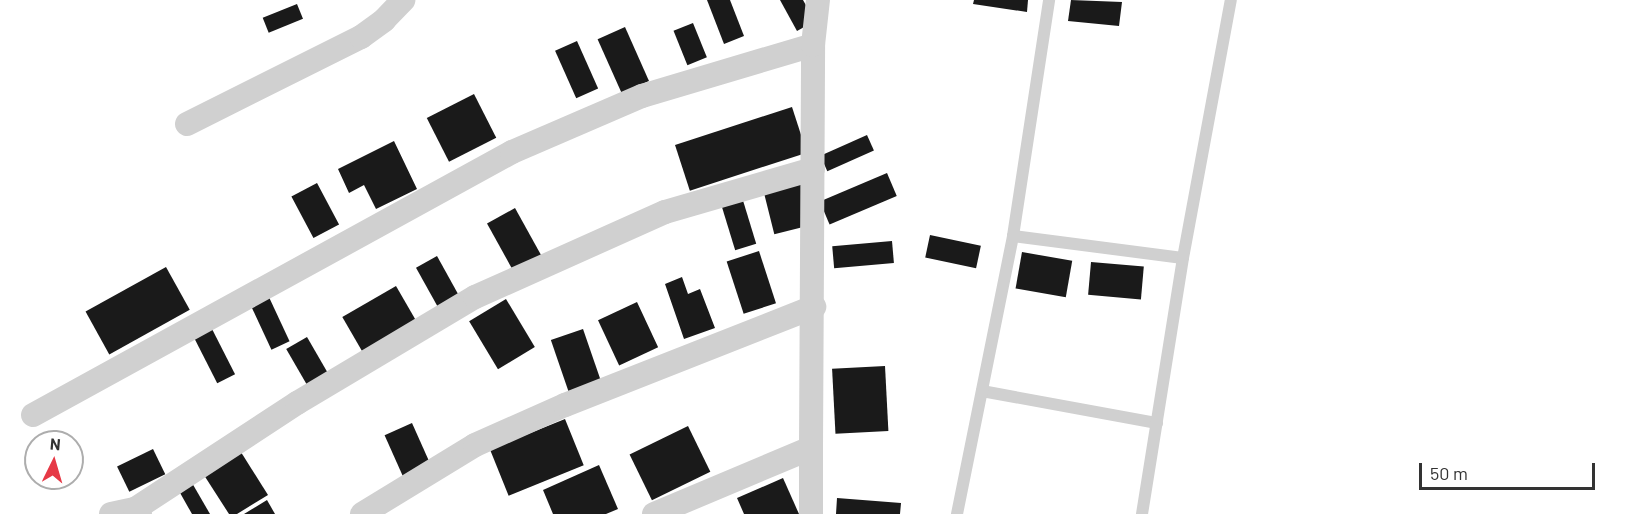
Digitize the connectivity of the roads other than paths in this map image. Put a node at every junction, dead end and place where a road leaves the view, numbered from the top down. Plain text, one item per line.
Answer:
1 (403, 0) edge
2 (818, 0) edge
3 (1049, 0) edge
4 (1231, 0) edge
5 (813, 45) junction
6 (187, 124) dead end
7 (813, 169) junction
8 (1013, 236) junction
9 (1183, 258) junction
10 (814, 307) junction
11 (982, 391) junction
12 (33, 416) dead end
13 (1157, 423) junction
14 (811, 448) junction
15 (137, 511) edge
16 (111, 514) edge
17 (362, 514) edge
18 (654, 514) edge
19 (811, 514) edge
20 (957, 514) edge
21 (1142, 514) edge

1 - 6 street
2 - 5 street
3 - 8 lane
4 - 9 lane
5 - 7 street
5 - 12 street
7 - 10 street
7 - 15 street
8 - 9 lane
8 - 11 lane
9 - 13 lane
10 - 14 street
10 - 17 street
11 - 13 lane
11 - 20 lane
13 - 21 lane
14 - 18 street
14 - 19 street
15 - 16 street

